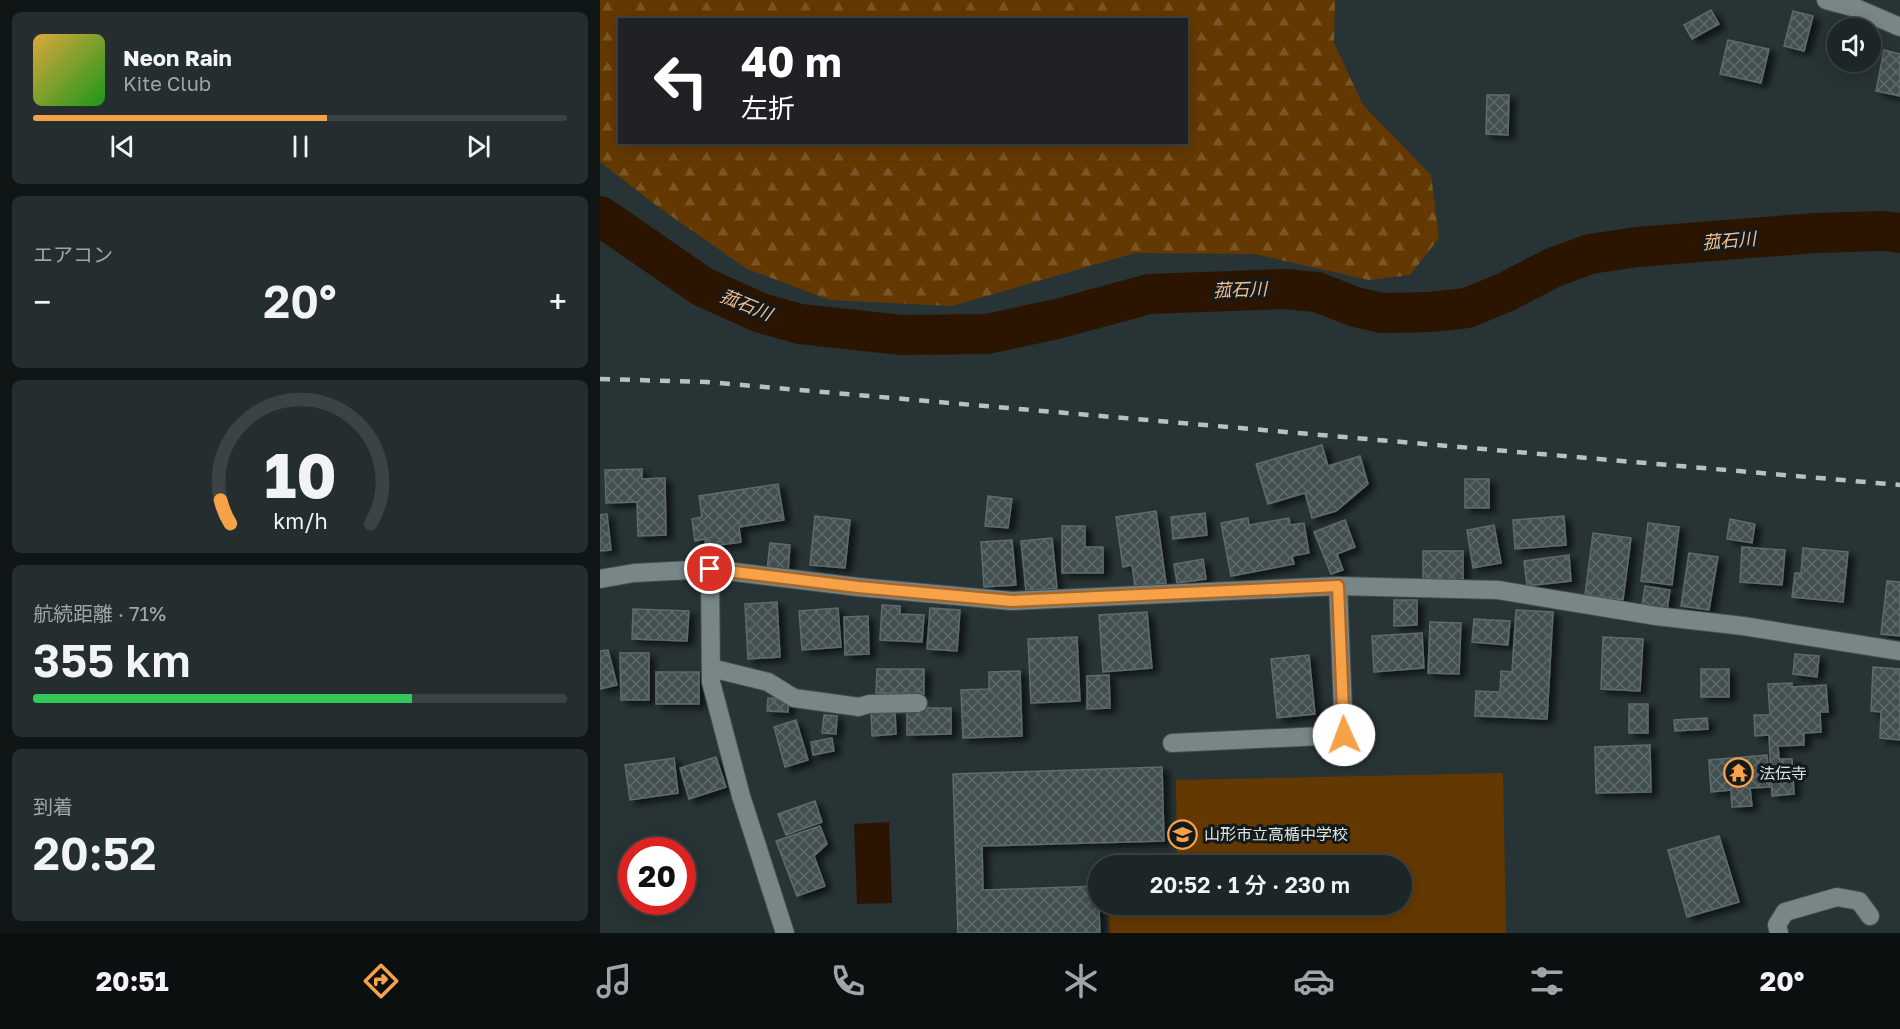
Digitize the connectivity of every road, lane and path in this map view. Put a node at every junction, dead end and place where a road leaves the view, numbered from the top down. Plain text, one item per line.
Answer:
1 (1826, 0) edge
2 (1900, 27) edge
3 (710, 569) junction
4 (600, 579) edge
5 (1338, 586) junction
6 (1900, 651) edge
7 (711, 668) junction
8 (918, 703) dead end
9 (1172, 743) dead end
10 (1870, 916) dead end
11 (785, 933) edge
12 (1779, 933) edge

1 - 2 street
3 - 4 street
3 - 5 street
3 - 7 street
5 - 6 street
5 - 9 street
7 - 8 street
7 - 11 street
10 - 12 street

